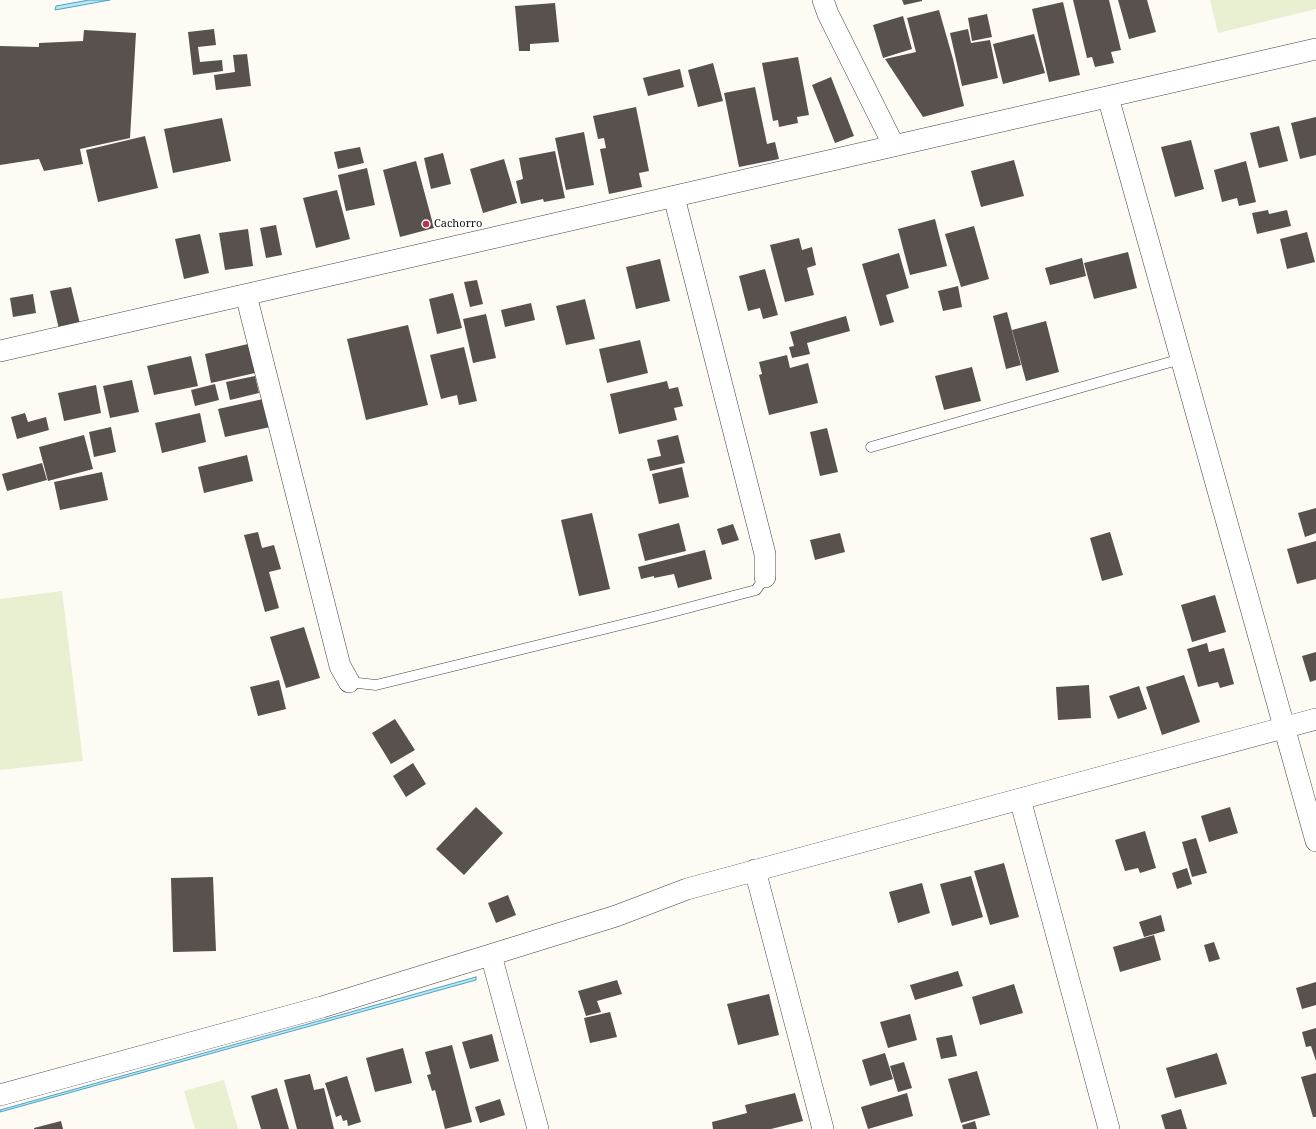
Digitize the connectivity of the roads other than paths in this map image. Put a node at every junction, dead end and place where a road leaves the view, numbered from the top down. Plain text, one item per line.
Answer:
1 (823, 0) edge
2 (1316, 49) edge
3 (1108, 97) junction
4 (894, 146) junction
5 (674, 196) junction
6 (246, 295) junction
7 (0, 351) edge
8 (1181, 359) junction
9 (871, 447) dead end
10 (766, 577) joint
11 (349, 682) joint
12 (1316, 719) edge
13 (1284, 728) junction
14 (1020, 799) junction
15 (1316, 841) edge
16 (755, 870) junction
17 (491, 955) junction
18 (0, 1095) edge
19 (538, 1129) edge
20 (823, 1129) edge
21 (1109, 1129) edge

1 - 4 street
2 - 3 street
3 - 4 street
3 - 8 street
4 - 5 street
5 - 6 street
5 - 10 street
6 - 7 street
6 - 11 street
8 - 9 lane
8 - 13 street
10 - 11 lane
12 - 13 street
13 - 14 street
13 - 15 street
14 - 16 street
14 - 21 street
16 - 17 street
16 - 20 street
17 - 18 street
17 - 19 street

